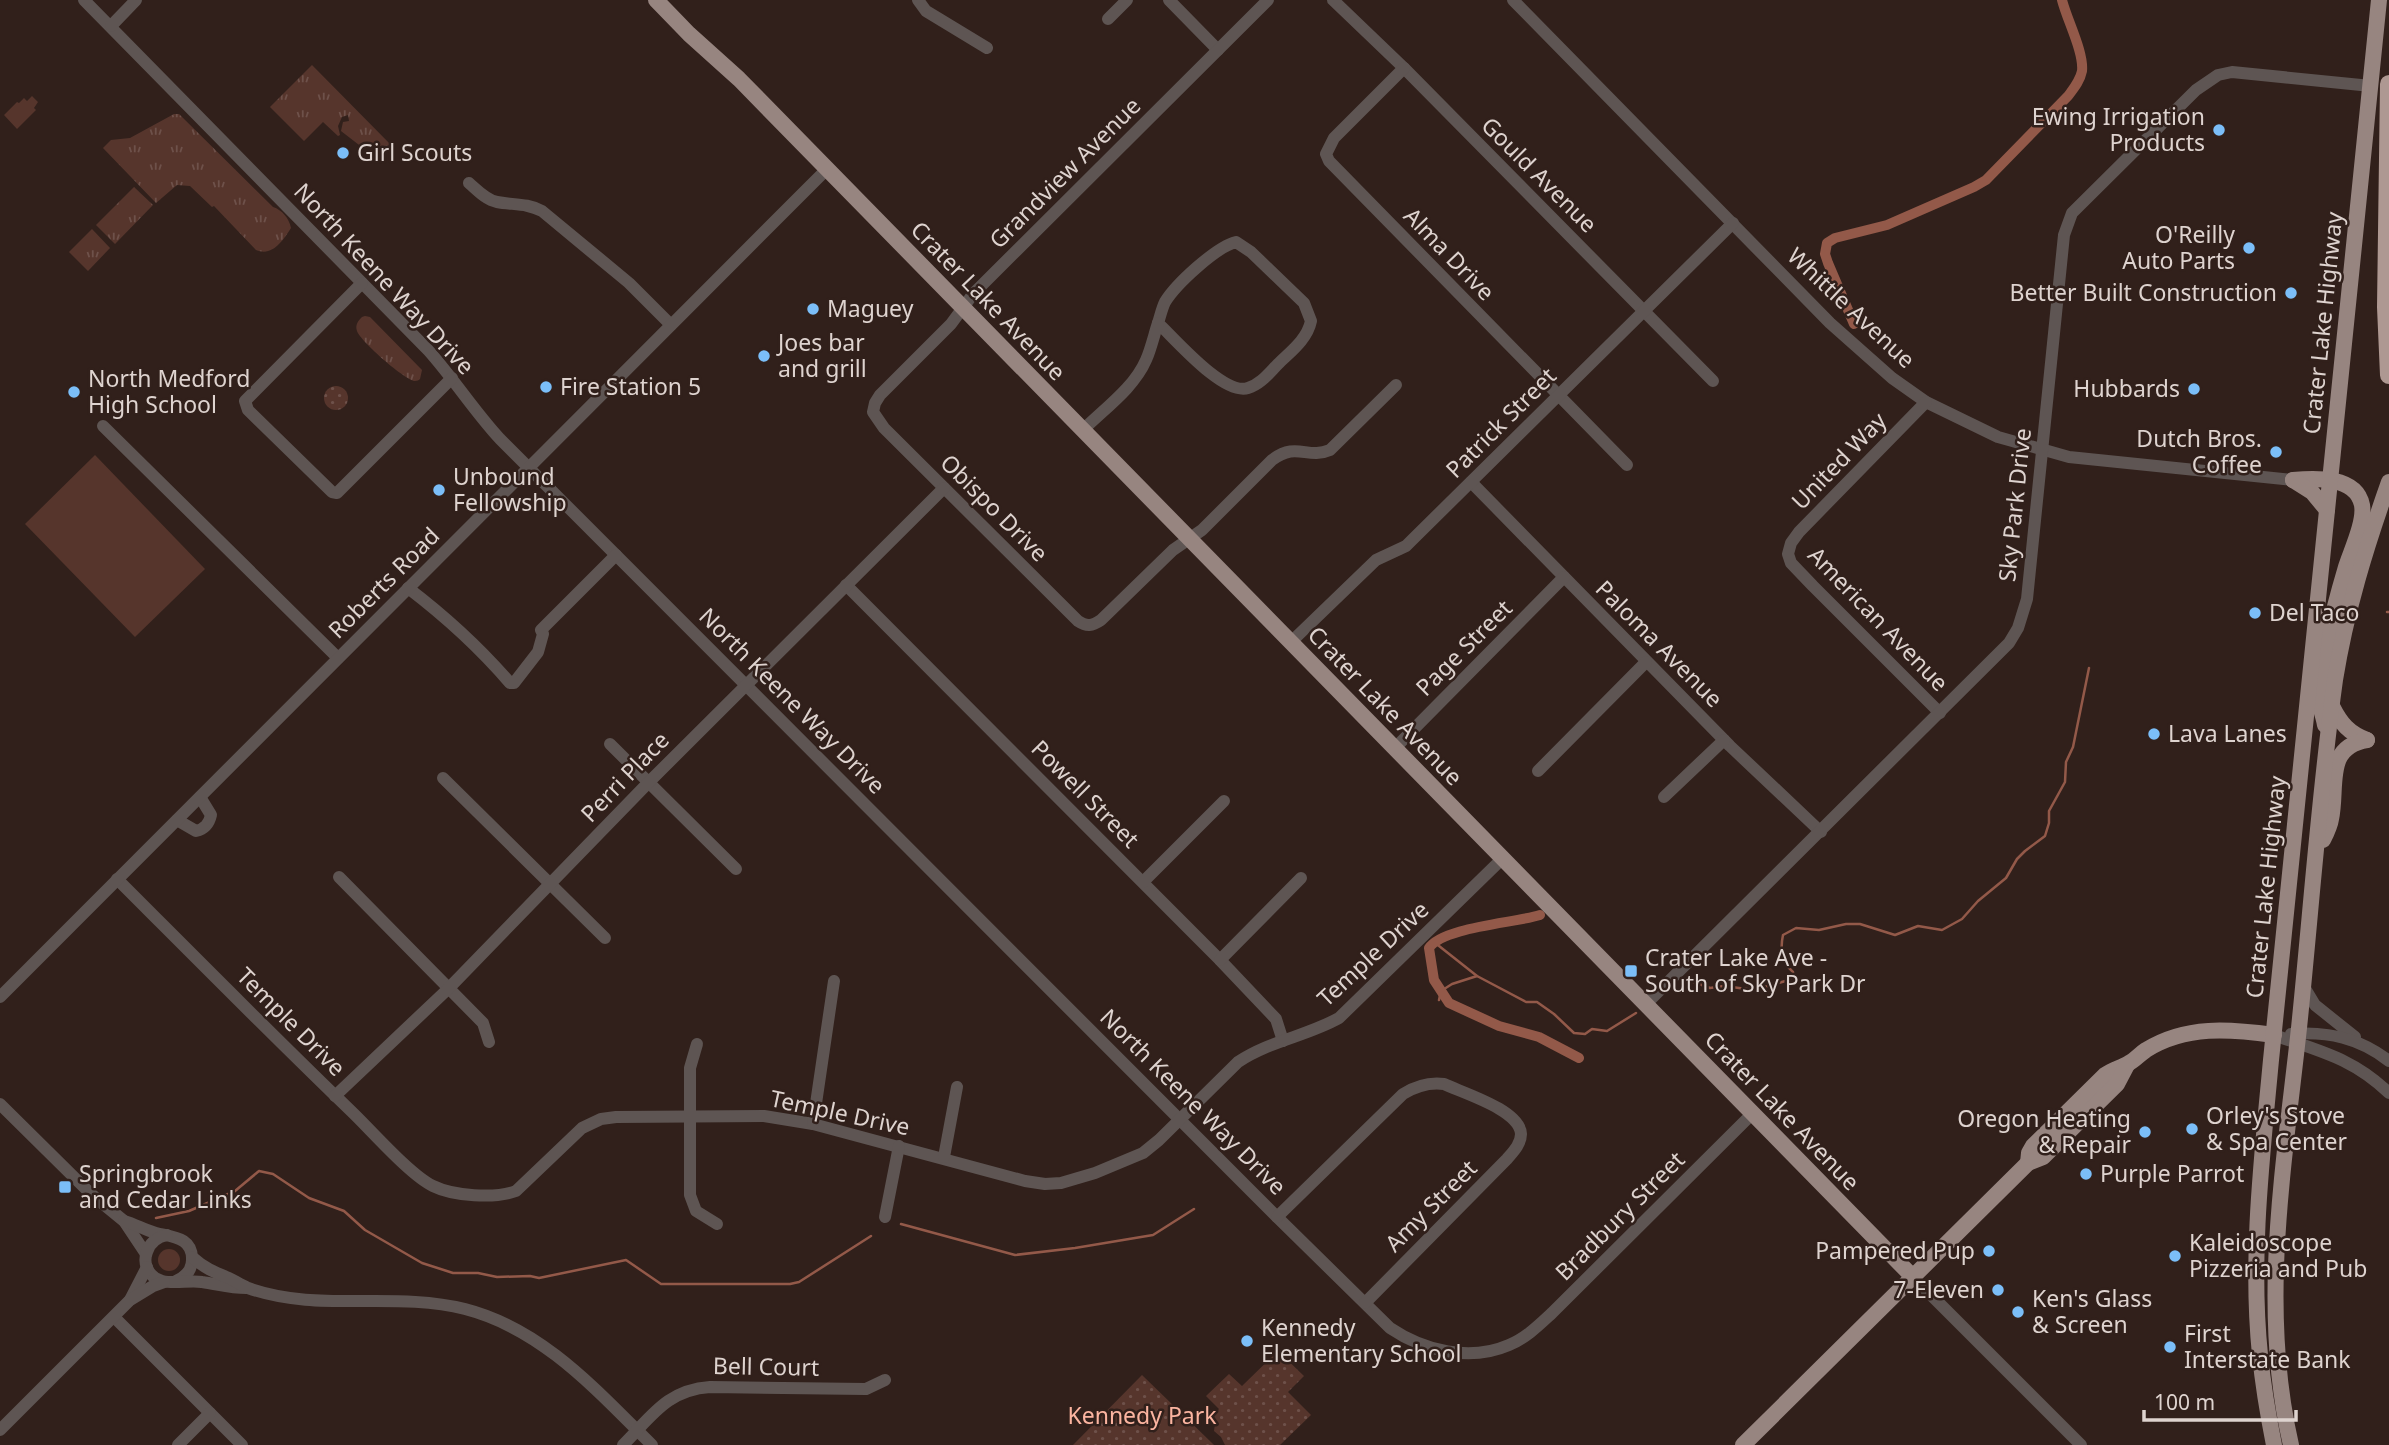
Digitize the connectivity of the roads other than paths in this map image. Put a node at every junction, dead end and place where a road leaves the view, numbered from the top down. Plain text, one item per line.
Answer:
1 (84, 0) edge
2 (136, 0) edge
3 (656, 0) edge
4 (918, 0) edge
5 (1127, 0) edge
6 (1169, 0) edge
7 (1268, 0) edge
8 (1333, 0) edge
9 (1513, 0) edge
10 (2379, 0) edge
11 (1108, 19) dead end
12 (111, 26) junction
13 (987, 48) dead end
14 (1218, 50) junction
15 (1404, 68) junction
16 (2380, 85) edge
17 (827, 169) junction
18 (469, 183) dead end
19 (1733, 223) junction
20 (362, 283) junction
21 (963, 308) junction
22 (1644, 311) junction
23 (1158, 323) junction
24 (671, 325) junction
25 (2389, 375) edge
26 (452, 379) junction
27 (1713, 381) dead end
28 (1396, 385) dead end
29 (1558, 396) junction
30 (1926, 402) junction
31 (873, 412) joint
32 (103, 426) dead end
33 (1083, 430) junction
34 (2042, 451) junction
35 (1627, 465) dead end
36 (529, 468) junction
37 (2293, 480) junction
38 (2329, 480) junction
39 (1471, 482) junction
40 (2389, 482) edge
41 (944, 488) junction
42 (2326, 510) junction
43 (1190, 539) junction
44 (1787, 554) joint
45 (616, 555) junction
46 (1564, 577) junction
47 (846, 586) junction
48 (408, 588) junction
49 (1291, 642) junction
50 (338, 658) junction
51 (1646, 662) junction
52 (746, 685) junction
53 (2332, 706) junction
54 (1940, 713) junction
55 (2328, 738) junction
56 (1724, 740) junction
57 (610, 744) dead end
58 (1395, 748) junction
59 (1538, 771) dead end
60 (443, 778) dead end
61 (648, 783) junction
62 (200, 797) junction
63 (1664, 797) dead end
64 (1224, 801) dead end
65 (177, 820) junction
66 (1821, 831) junction
67 (1503, 858) junction
68 (2316, 858) junction
69 (736, 869) dead end
70 (339, 877) dead end
71 (1301, 878) dead end
72 (117, 879) junction
73 (1143, 882) junction
74 (551, 885) junction
75 (605, 939) dead end
76 (1220, 960) junction
77 (834, 981) dead end
78 (2303, 985) junction
79 (449, 988) junction
80 (0, 997) edge
81 (1646, 1004) junction
82 (2274, 1035) junction
83 (2297, 1038) junction
84 (1283, 1041) junction
85 (489, 1042) dead end
86 (697, 1044) dead end
87 (2366, 1045) junction
88 (2389, 1061) edge
89 (957, 1087) dead end
90 (2389, 1093) edge
91 (335, 1096) junction
92 (0, 1104) edge
93 (1753, 1113) junction
94 (690, 1116) junction
95 (1180, 1118) junction
96 (813, 1124) junction
97 (899, 1146) junction
98 (944, 1157) junction
99 (885, 1217) dead end
100 (1277, 1217) junction
101 (124, 1221) junction
102 (717, 1224) dead end
103 (167, 1235) junction
104 (192, 1257) junction
105 (146, 1261) junction
106 (1912, 1276) junction
107 (170, 1282) junction
108 (248, 1288) junction
109 (130, 1300) junction
110 (1365, 1303) junction
111 (114, 1317) junction
112 (1513, 1343) joint
113 (885, 1380) dead end
114 (210, 1413) junction
115 (0, 1430) edge
116 (638, 1431) junction
117 (178, 1445) edge
118 (242, 1445) edge
119 (623, 1445) edge
120 (652, 1445) edge
121 (1743, 1445) edge
122 (2081, 1445) edge
123 (2274, 1445) edge
124 (2291, 1445) edge

1 - 12 street, North Keene Way Drive
2 - 12 street
3 - 17 main road, Crater Lake Avenue
4 - 13 street
5 - 11 street
6 - 14 street
7 - 14 street, Grandview Avenue
8 - 15 street, Gould Avenue
9 - 19 street, Whittle Avenue
10 - 16 main road, Crater Lake Highway
12 - 20 street, North Keene Way Drive
14 - 21 street, Grandview Avenue
15 - 22 street, Gould Avenue
15 - 29 street, Alma Drive
16 - 25 highway
16 - 34 street, Sky Park Drive
16 - 38 main road, Crater Lake Highway
17 - 21 main road, Crater Lake Avenue
17 - 24 street, Roberts Road
18 - 24 street
19 - 22 street, Patrick Street
19 - 30 street, Whittle Avenue
20 - 26 street, North Keene Way Drive
20 - 26 street
21 - 31 street, Grandview Avenue
21 - 33 main road, Crater Lake Avenue
22 - 27 street, Gould Avenue
22 - 29 street, Patrick Street
23 - 23 street
23 - 33 street
24 - 36 street, Roberts Road
26 - 36 street, North Keene Way Drive
28 - 43 street
29 - 35 street, Alma Drive
29 - 39 street, Patrick Street
30 - 34 street, Whittle Avenue
30 - 44 street, United Way
31 - 41 street, Obispo Drive
32 - 50 street
33 - 43 main road, Crater Lake Avenue
34 - 37 street, Whittle Avenue
34 - 54 street, Sky Park Drive
36 - 45 street, North Keene Way Drive
36 - 48 street, Roberts Road
37 - 38 main road
37 - 42 main road
38 - 42 main road, Crater Lake Highway
38 - 55 main road
39 - 46 street, Paloma Avenue
39 - 49 street, Patrick Street
40 - 53 main road, Crater Lake Highway
41 - 43 street, Obispo Drive
41 - 47 street, Perri Place
42 - 82 main road, Crater Lake Highway
43 - 49 main road, Crater Lake Avenue
44 - 54 street, American Avenue
45 - 48 street
45 - 52 street, North Keene Way Drive
46 - 51 street, Paloma Avenue
46 - 58 street, Page Street
47 - 52 street, Perri Place
47 - 73 street, Powell Street
48 - 50 street, Roberts Road
49 - 58 main road, Crater Lake Avenue
50 - 62 street, Roberts Road
51 - 56 street, Paloma Avenue
51 - 59 street
52 - 61 street, Perri Place
52 - 95 street, North Keene Way Drive
53 - 55 main road, Crater Lake Highway
53 - 68 main road
54 - 66 street, Sky Park Drive
55 - 68 main road, Crater Lake Highway
56 - 63 street
56 - 66 street, Paloma Avenue
57 - 61 street
58 - 67 main road, Crater Lake Avenue
60 - 74 street
61 - 69 street
61 - 74 street, Perri Place
62 - 65 street, Roberts Road
62 - 65 street
64 - 73 street
65 - 72 street, Roberts Road
66 - 81 street, Sky Park Drive
67 - 81 main road, Crater Lake Avenue
67 - 84 street, Temple Drive
68 - 78 main road, Crater Lake Highway
70 - 79 street
71 - 76 street
72 - 80 street, Roberts Road
72 - 91 street, Temple Drive
73 - 76 street, Powell Street
74 - 75 street
74 - 79 street, Perri Place
76 - 84 street, Powell Street
77 - 96 street
78 - 83 main road, Crater Lake Highway
78 - 87 street
79 - 85 street
79 - 91 street, Perri Place
81 - 93 main road, Crater Lake Avenue
82 - 83 street
82 - 106 main road
82 - 123 main road, Crater Lake Highway
83 - 87 street
83 - 90 street
83 - 124 main road, Crater Lake Highway
84 - 95 street, Temple Drive
86 - 94 street
87 - 88 street
89 - 98 street
91 - 94 street, Temple Drive
92 - 101 street
93 - 106 main road, Crater Lake Avenue
93 - 112 street, Bradbury Street
94 - 96 street, Temple Drive
94 - 102 street
95 - 98 street, Temple Drive
95 - 100 street, North Keene Way Drive
96 - 97 street, Temple Drive
97 - 98 street, Temple Drive
97 - 99 street
100 - 110 street, North Keene Way Drive
100 - 110 street, Amy Street
101 - 103 street
101 - 105 street
103 - 104 street
103 - 105 street
104 - 107 street
104 - 108 street
105 - 107 street
105 - 109 street
106 - 121 main road
106 - 122 street, Crater Lake Avenue
107 - 108 street
107 - 109 street
108 - 116 street
109 - 111 street
110 - 112 street, North Keene Way Drive
111 - 114 street
111 - 115 street
113 - 116 street, Bell Court
114 - 117 street
114 - 118 street
116 - 119 street, Bell Court
116 - 120 street

